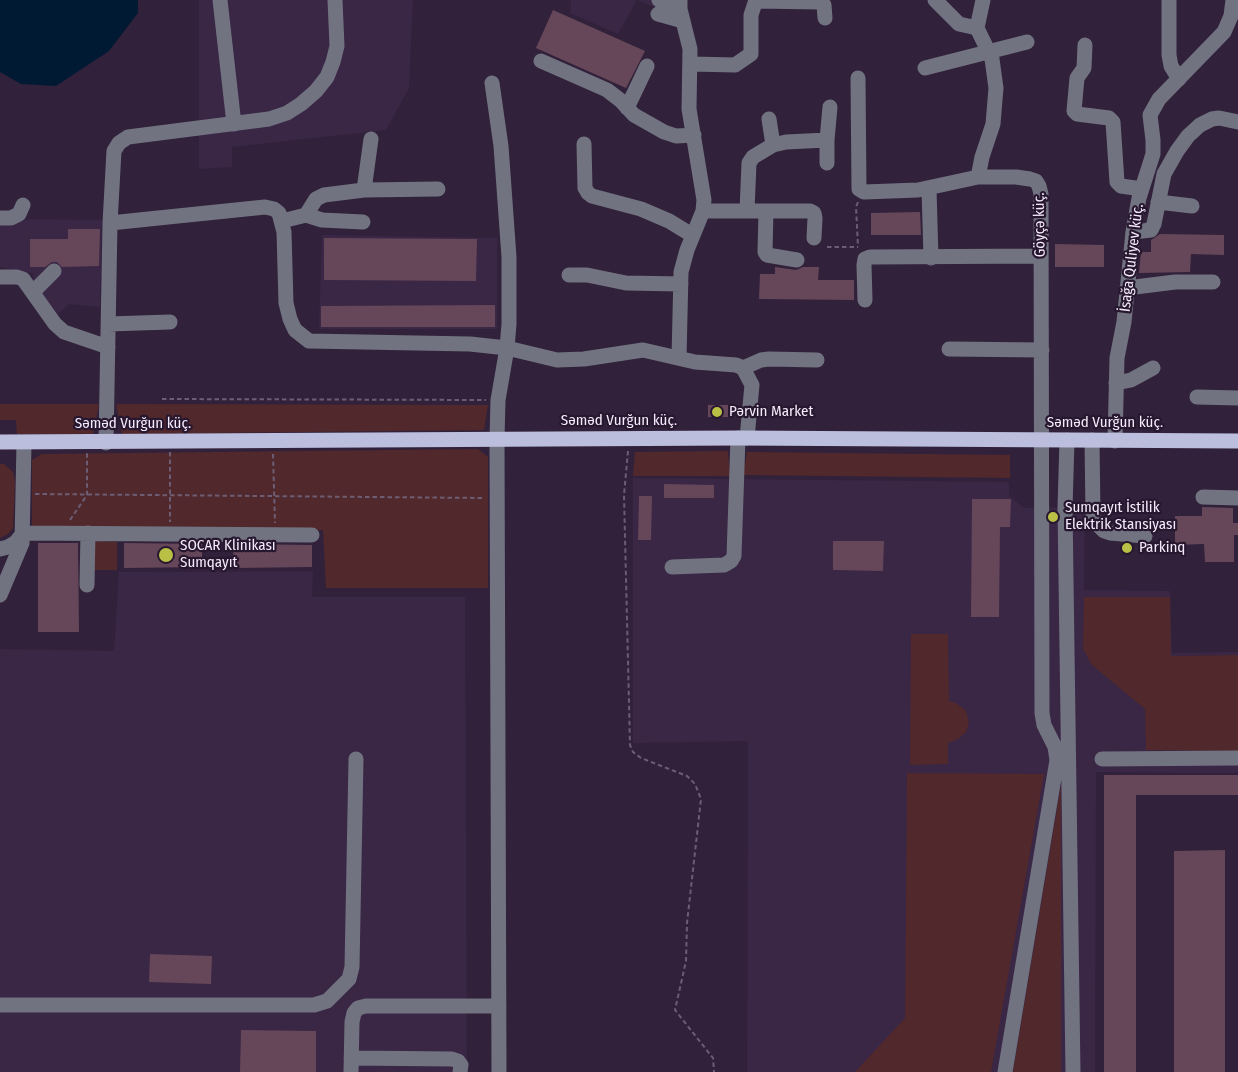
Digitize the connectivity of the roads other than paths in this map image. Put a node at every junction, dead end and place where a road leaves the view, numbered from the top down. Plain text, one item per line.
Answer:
1 (220, 0) edge
2 (336, 0) edge
3 (935, 0) edge
4 (983, 0) edge
5 (1169, 0) edge
6 (1233, 0) edge
7 (756, 1) edge
8 (658, 7) edge
9 (681, 10) edge
10 (825, 18) dead end
11 (977, 28) junction
12 (1027, 42) dead end
13 (1085, 45) dead end
14 (990, 51) junction
15 (542, 61) dead end
16 (691, 64) junction
17 (647, 66) dead end
18 (926, 68) dead end
19 (858, 78) dead end
20 (1179, 79) junction
21 (492, 83) dead end
22 (830, 107) dead end
23 (627, 108) junction
24 (769, 119) dead end
25 (1238, 122) edge
26 (234, 124) junction
27 (694, 135) junction
28 (371, 139) dead end
29 (827, 140) junction
30 (584, 144) dead end
31 (773, 145) junction
32 (827, 163) dead end
33 (978, 177) junction
34 (438, 189) dead end
35 (929, 189) junction
36 (1142, 189) junction
37 (364, 190) junction
38 (1158, 202) junction
39 (23, 205) dead end
40 (1192, 206) dead end
41 (747, 210) junction
42 (703, 211) junction
43 (766, 211) junction
44 (306, 215) junction
45 (0, 218) edge
46 (282, 221) junction
47 (363, 222) dead end
48 (110, 223) junction
49 (1133, 232) junction
50 (692, 235) junction
51 (821, 243) road end
52 (1041, 256) junction
53 (931, 258) junction
54 (797, 260) dead end
55 (54, 272) dead end
56 (569, 275) dead end
57 (0, 277) edge
58 (1213, 282) dead end
59 (681, 284) junction
60 (1127, 288) junction
61 (33, 292) junction
62 (865, 300) dead end
63 (170, 322) dead end
64 (108, 324) junction
65 (108, 347) junction
66 (507, 348) junction
67 (949, 349) dead end
68 (1042, 350) junction
69 (679, 358) junction
70 (817, 360) dead end
71 (743, 368) junction
72 (1153, 368) dead end
73 (1116, 383) junction
74 (1197, 397) dead end
75 (1238, 398) edge
76 (743, 438) junction
77 (496, 439) junction
78 (1042, 440) junction
79 (1067, 440) junction
80 (1092, 441) junction
81 (1115, 441) junction
82 (1238, 441) edge
83 (0, 442) edge
84 (24, 443) junction
85 (106, 443) junction
86 (1203, 497) dead end
87 (1238, 498) edge
88 (22, 533) junction
89 (88, 534) junction
90 (312, 535) dead end
91 (1144, 536) dead end
92 (0, 549) edge
93 (672, 567) dead end
94 (87, 585) dead end
95 (0, 595) edge
96 (1238, 758) edge
97 (356, 759) dead end
98 (1102, 759) dead end
99 (0, 1005) edge
100 (499, 1006) junction
101 (351, 1065) edge
102 (460, 1072) edge
103 (499, 1072) edge
104 (1005, 1072) edge
105 (1073, 1072) edge

1 - 26 street
2 - 26 street
3 - 11 street
4 - 11 street
5 - 20 street
6 - 20 street, İsağa Quliyev küç.
7 - 10 street
7 - 16 street
8 - 9 street
9 - 16 street
11 - 14 street
12 - 14 street
13 - 36 street
14 - 18 street
14 - 33 street
15 - 23 street
16 - 27 street
17 - 23 street
19 - 35 street
20 - 36 street, İsağa Quliyev küç.
21 - 66 street
22 - 29 street
23 - 27 street
24 - 31 street
25 - 38 street
26 - 48 street
27 - 42 street
28 - 37 street
29 - 31 street
29 - 32 street
30 - 50 street
31 - 41 street
33 - 35 street
33 - 52 street, Göyçə küç.
34 - 37 street
35 - 53 street
36 - 49 street, İsağa Quliyev küç.
37 - 44 street
38 - 40 street
38 - 49 street
39 - 45 street
41 - 42 street
41 - 43 street
42 - 50 street
43 - 51 street
43 - 54 street
44 - 46 street
44 - 47 street
46 - 48 street
46 - 66 street
48 - 64 street
49 - 60 street, İsağa Quliyev küç.
50 - 59 street
52 - 53 street
52 - 68 street, Göyçə küç.
53 - 62 street
55 - 61 street
56 - 59 street
57 - 61 street
58 - 60 street
59 - 69 street
60 - 73 street, İsağa Quliyev küç.
61 - 65 street
63 - 64 street
64 - 65 street
65 - 85 street
66 - 69 street
66 - 77 street
67 - 68 street
68 - 78 street, Göyçə küç.
69 - 71 street
70 - 71 street
71 - 76 street
72 - 73 street
73 - 81 street, İsağa Quliyev küç.
74 - 75 street
76 - 77 main road, Səməd Vurğun küç.
76 - 78 main road, Səməd Vurğun küç.
76 - 93 street
77 - 85 main road, Səməd Vurğun küç.
77 - 100 street
78 - 79 main road, Səməd Vurğun küç.
78 - 104 street, Göyçə küç.
79 - 80 main road, Səməd Vurğun küç.
79 - 105 street
80 - 81 main road, Səməd Vurğun küç.
80 - 91 street
81 - 82 main road, Səməd Vurğun küç.
83 - 84 main road, Səməd Vurğun küç.
84 - 85 main road, Səməd Vurğun küç.
84 - 88 street
86 - 87 street
88 - 89 street
88 - 92 street
88 - 95 street
89 - 90 street
89 - 94 street
96 - 98 street
97 - 99 street
100 - 101 street
100 - 103 street
101 - 102 street

